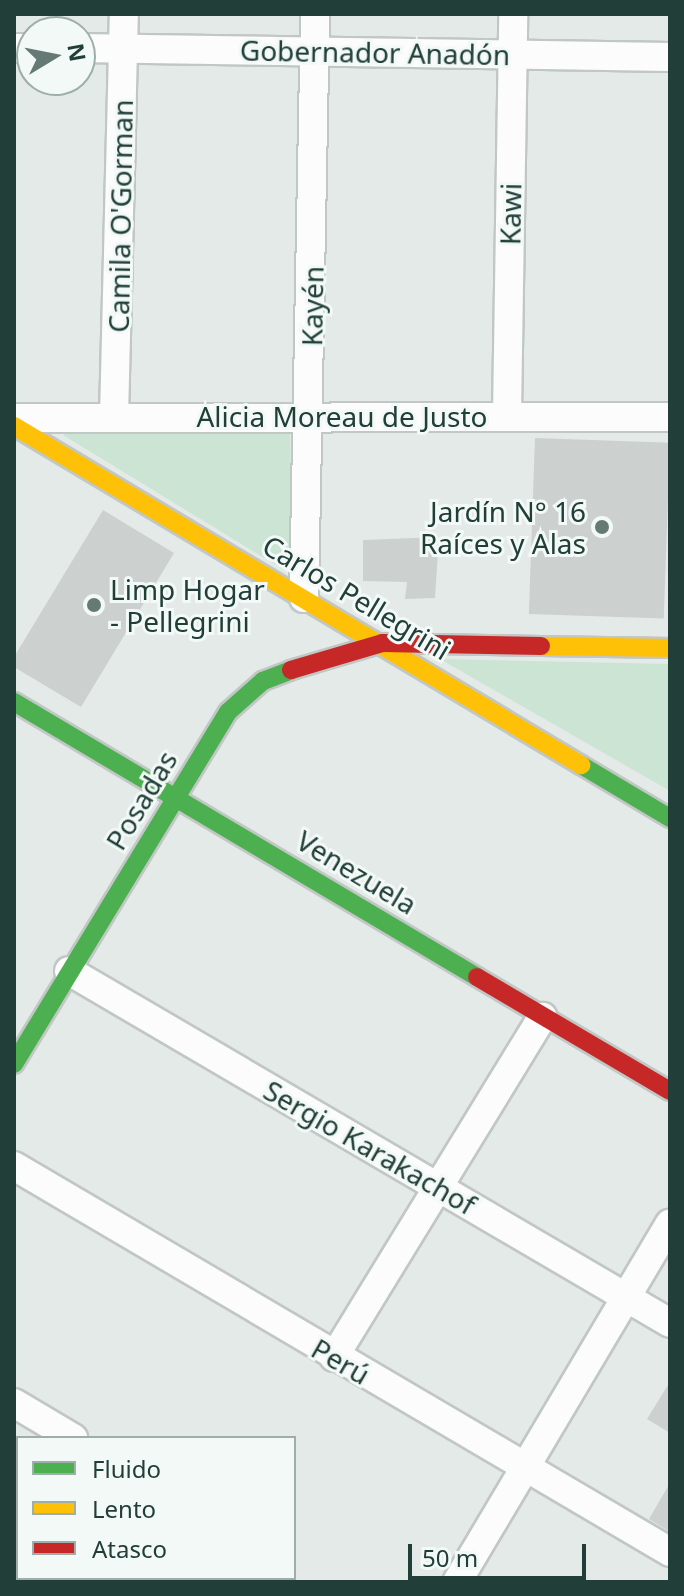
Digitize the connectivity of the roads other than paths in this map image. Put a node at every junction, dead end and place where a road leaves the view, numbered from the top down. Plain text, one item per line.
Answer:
1 (124, 14) edge
2 (315, 14) edge
3 (513, 14) edge
4 (96, 48) edge
5 (123, 49) junction
6 (315, 50) junction
7 (512, 55) junction
8 (670, 57) edge
9 (507, 414) junction
10 (114, 417) junction
11 (310, 417) junction
12 (670, 417) edge
13 (14, 418) edge
14 (14, 426) edge
15 (304, 598) junction
16 (382, 643) junction
17 (670, 648) edge
18 (14, 702) edge
19 (177, 795) junction
20 (670, 818) edge
21 (69, 971) junction
22 (542, 1017) junction
23 (14, 1064) edge
24 (670, 1091) edge
25 (14, 1166) edge
26 (440, 1187) junction
27 (670, 1223) edge
28 (626, 1297) junction
29 (670, 1323) edge
30 (334, 1357) junction
31 (14, 1403) edge
32 (70, 1436) edge
33 (524, 1467) junction
34 (670, 1552) edge
35 (457, 1582) edge

1 - 5 street, Camila O'Gorman
2 - 6 street, Kayén
3 - 7 street, Kawi
4 - 5 street, Gobernador Anadón
5 - 6 street, Gobernador Anadón
5 - 10 street, Camila O'Gorman
6 - 7 street, Gobernador Anadón
6 - 11 street, Kayén
7 - 8 street, Gobernador Anadón
7 - 9 street, Kawi
9 - 11 street, Alicia Moreau de Justo
9 - 12 street, Alicia Moreau de Justo
10 - 11 street, Alicia Moreau de Justo
10 - 13 street, Alicia Moreau de Justo
11 - 15 street, Kayén
14 - 15 street, Carlos Pellegrini
15 - 16 street, Carlos Pellegrini
16 - 17 street
16 - 19 street, Posadas
16 - 20 street, Carlos Pellegrini
18 - 19 street, Venezuela
19 - 21 street, Posadas
19 - 22 street, Venezuela
21 - 23 street, Posadas
21 - 26 street, Sergio Karakachof
22 - 24 street, Venezuela
22 - 26 street
25 - 30 street, Perú
26 - 28 street, Sergio Karakachof
26 - 30 street
27 - 28 street
28 - 29 street, Sergio Karakachof
28 - 33 street
30 - 33 street, Perú
31 - 32 street
33 - 34 street, Perú
33 - 35 street

